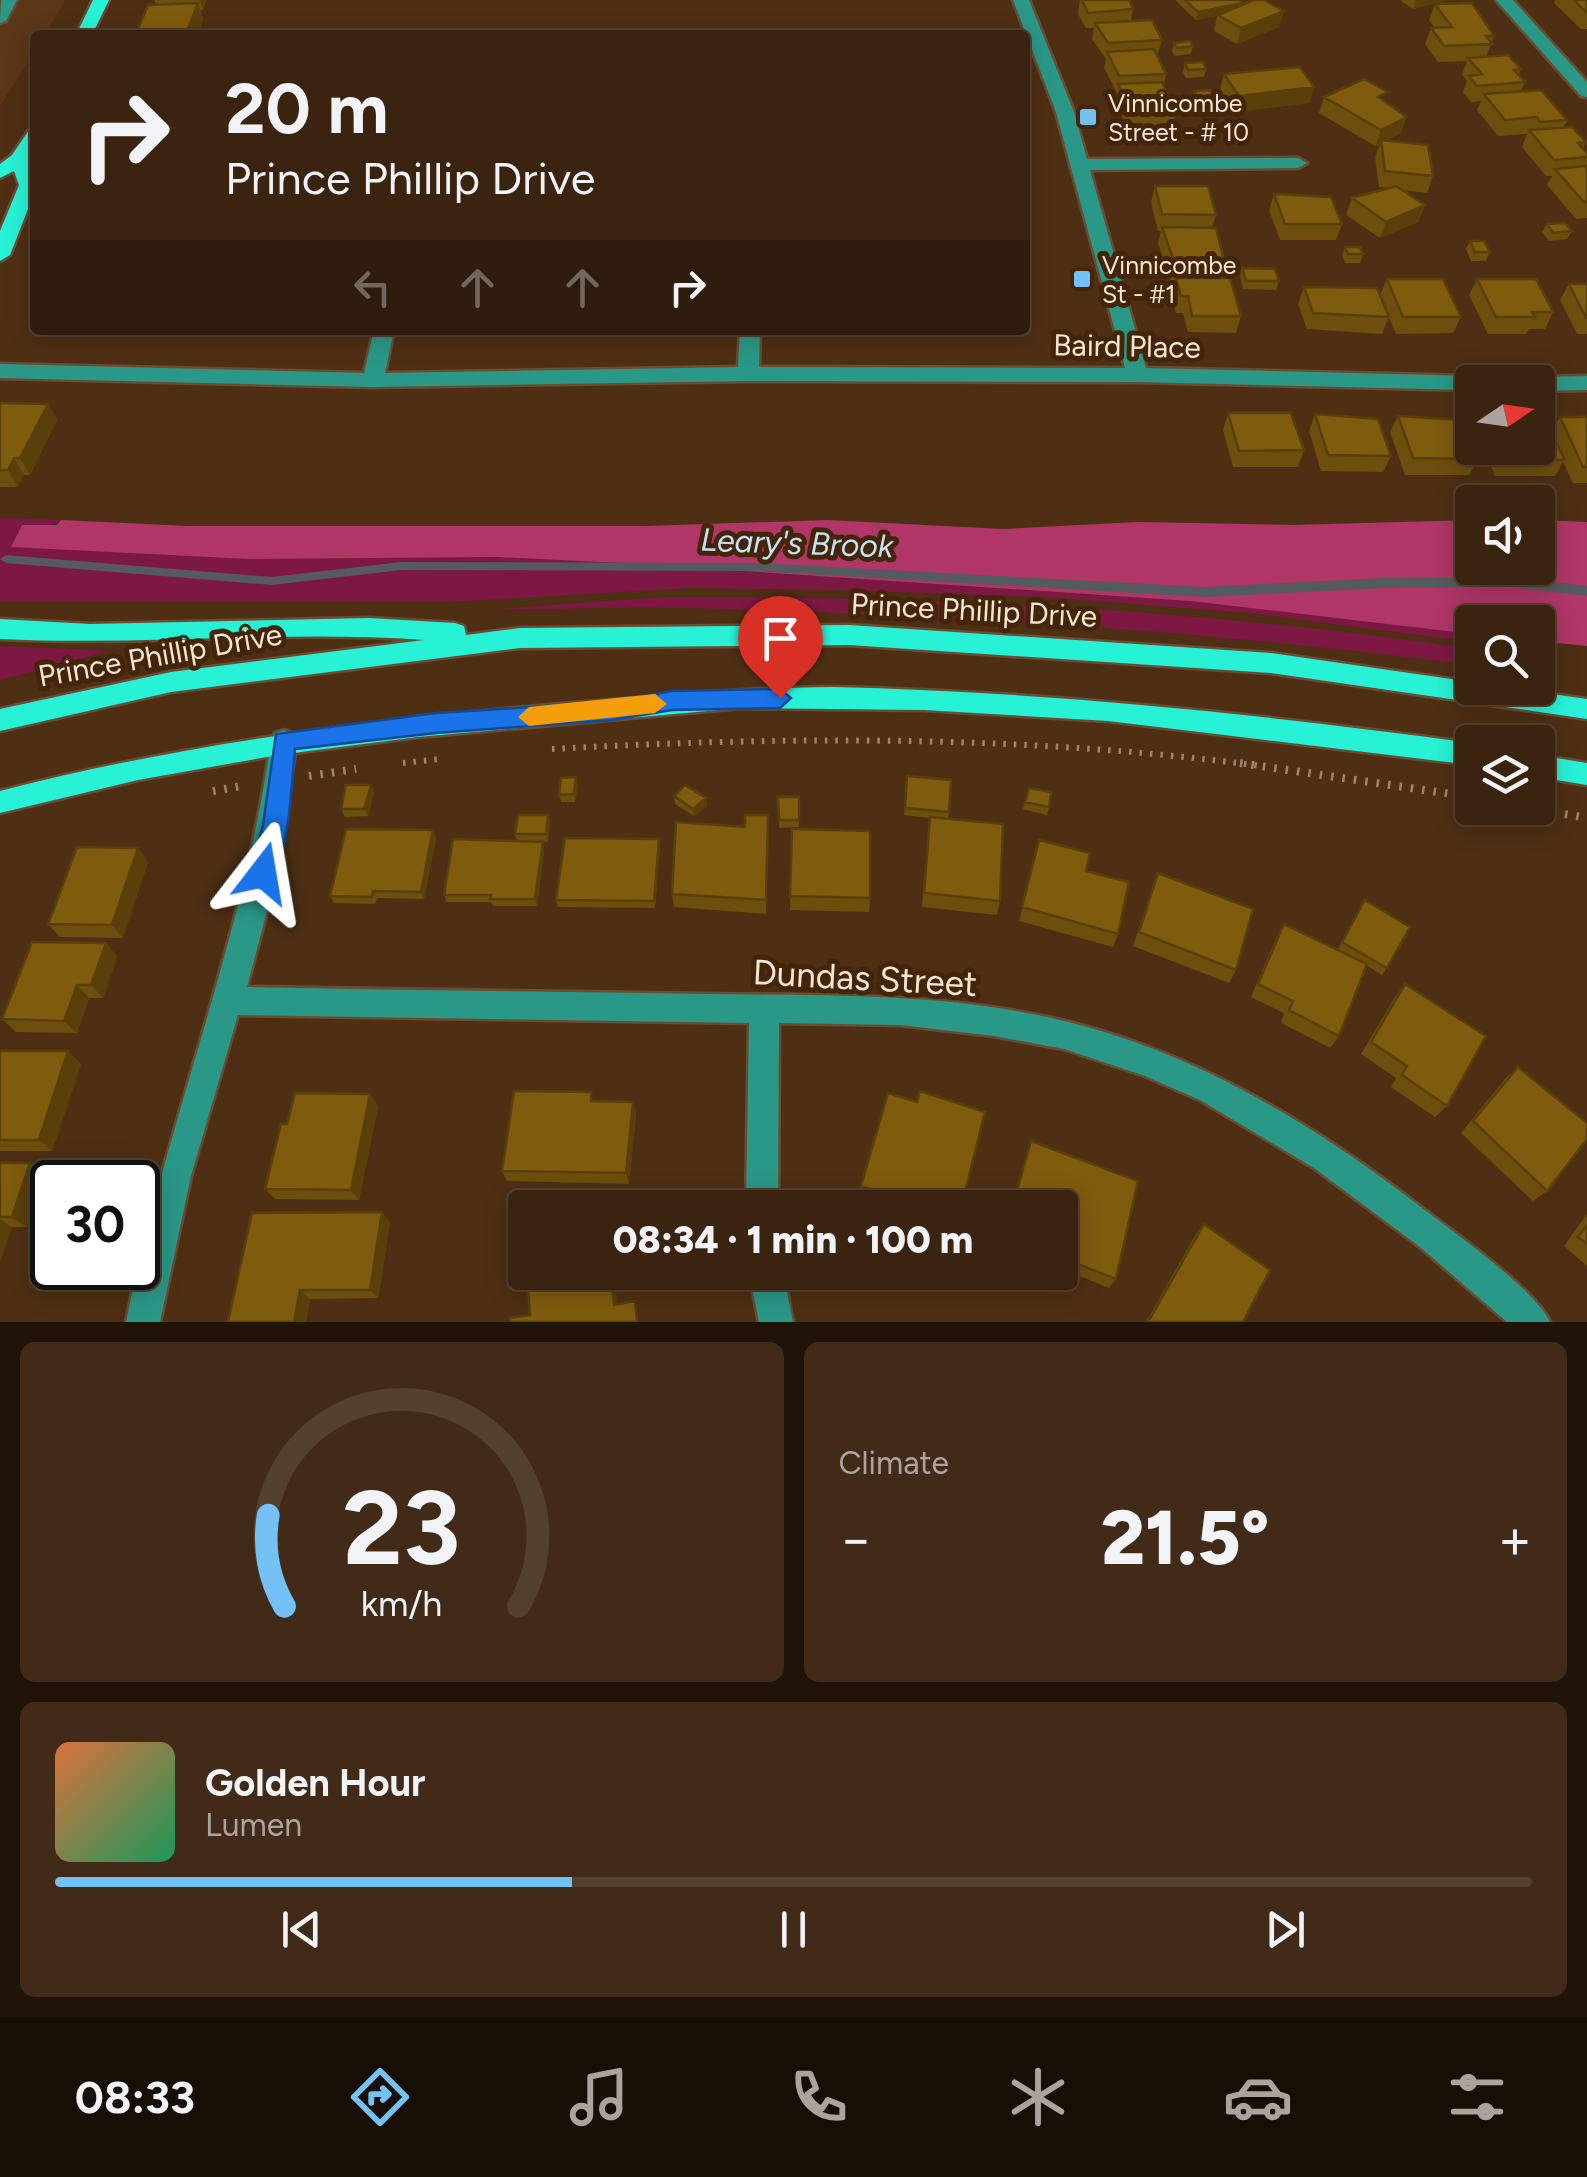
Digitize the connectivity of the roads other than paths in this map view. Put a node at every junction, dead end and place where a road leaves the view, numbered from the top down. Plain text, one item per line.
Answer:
1 (9, 0) edge
2 (101, 0) edge
3 (1021, 0) edge
4 (1504, 0) edge
5 (0, 18) edge
6 (86, 30) edge
7 (1587, 92) edge
8 (30, 142) edge
9 (19, 159) junction
10 (1298, 162) dead end
11 (1080, 165) junction
12 (0, 173) edge
13 (0, 255) edge
14 (383, 335) edge
15 (750, 335) edge
16 (0, 371) edge
17 (748, 374) junction
18 (1137, 375) junction
19 (373, 380) junction
20 (1455, 383) edge
21 (1555, 384) edge
22 (1587, 384) edge
23 (0, 629) edge
24 (520, 638) junction
25 (1587, 709) edge
26 (0, 720) edge
27 (284, 741) junction
28 (1455, 752) edge
29 (1555, 769) edge
30 (1587, 774) edge
31 (0, 802) edge
32 (226, 1001) junction
33 (764, 1010) junction
34 (762, 1190) edge
35 (770, 1290) edge
36 (143, 1322) edge
37 (776, 1322) edge
38 (1533, 1322) edge

1 - 5 street
2 - 6 main road
3 - 11 street
4 - 7 street
8 - 9 main road
9 - 12 main road
9 - 13 main road
10 - 11 street
11 - 18 street
14 - 19 street
15 - 17 street
16 - 19 street, Baird Place
17 - 18 street, Baird Place
17 - 19 street, Baird Place
18 - 20 street, Baird Place
21 - 22 street
23 - 24 main road
24 - 25 main road, Prince Phillip Drive
24 - 26 main road, Prince Phillip Drive
27 - 28 main road
27 - 31 main road
27 - 32 street
29 - 30 main road
32 - 33 street, Dundas Street
32 - 36 street
33 - 34 street
33 - 38 street, Dundas Street
35 - 37 street

